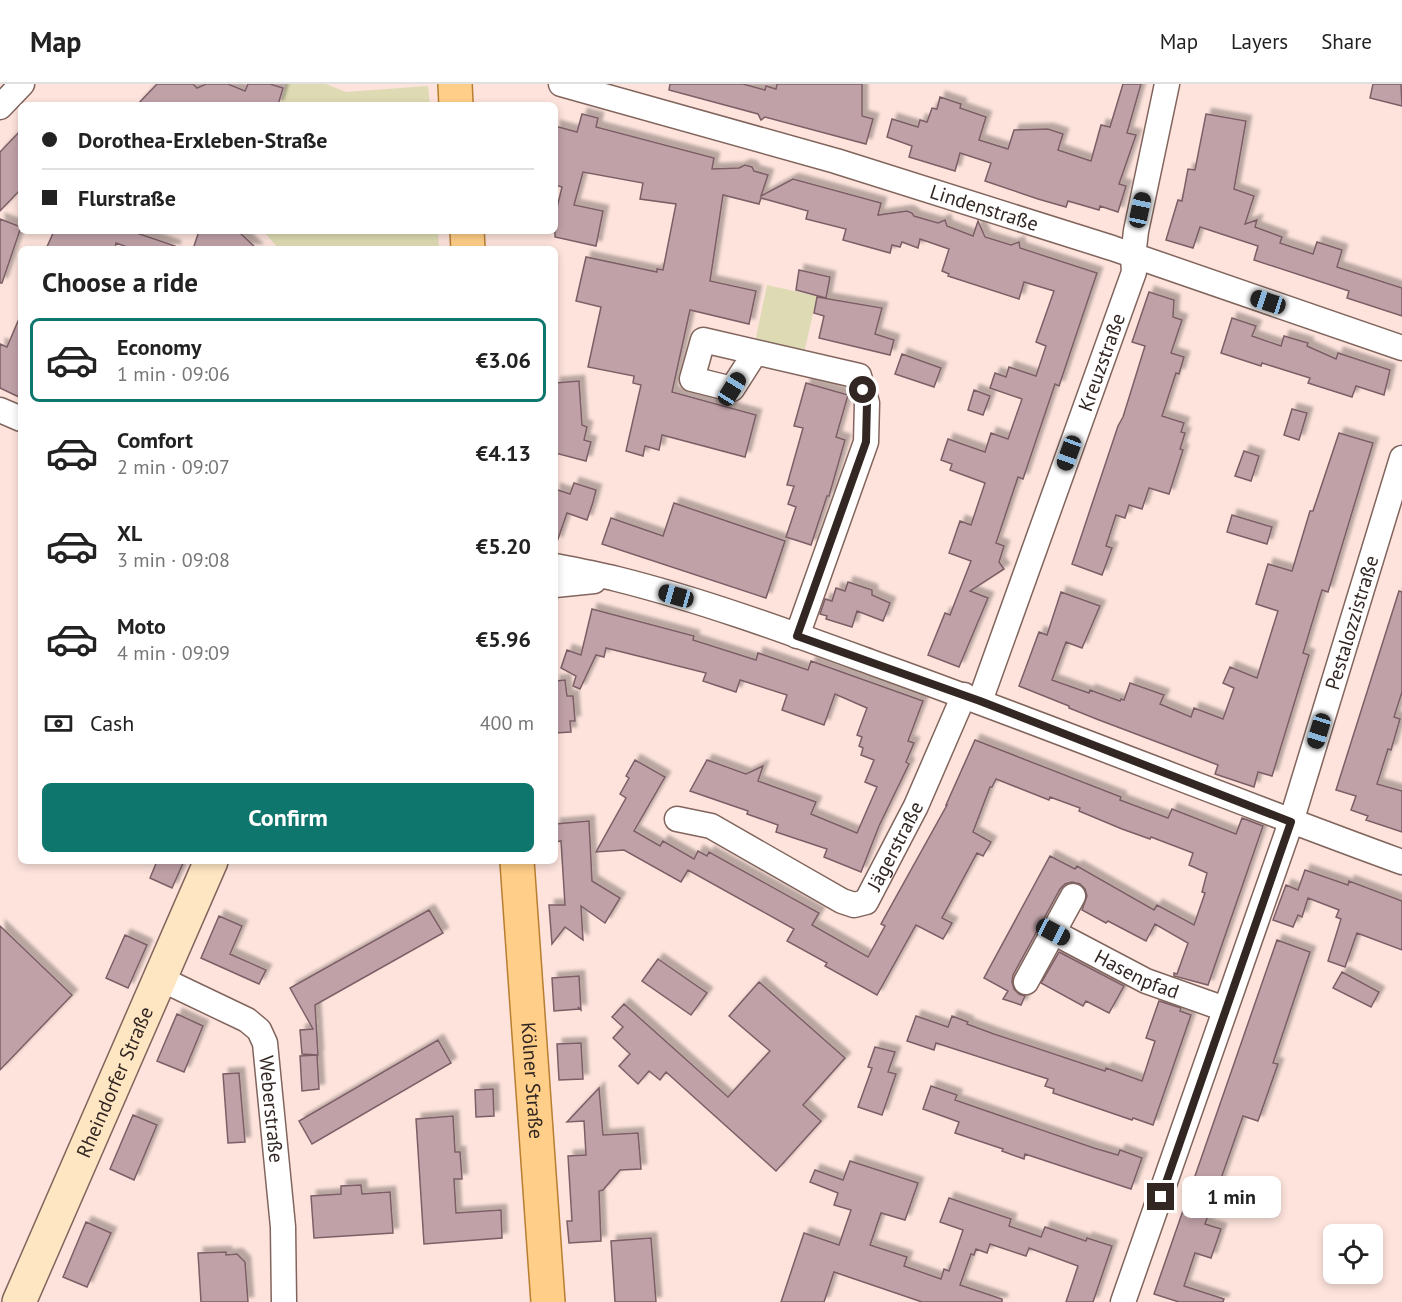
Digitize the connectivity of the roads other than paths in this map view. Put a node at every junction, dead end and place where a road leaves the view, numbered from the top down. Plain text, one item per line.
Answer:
1 (22, 84) edge
2 (455, 84) edge
3 (561, 84) edge
4 (1167, 84) edge
5 (456, 102) edge
6 (0, 107) edge
7 (1133, 257) junction
8 (1402, 348) edge
9 (755, 353) dead end
10 (0, 410) edge
11 (18, 418) edge
12 (1402, 458) edge
13 (558, 567) edge
14 (616, 579) junction
15 (558, 585) edge
16 (797, 636) junction
17 (972, 698) junction
18 (677, 819) dead end
19 (1291, 822) junction
20 (1402, 862) edge
21 (210, 864) edge
22 (518, 864) edge
23 (1073, 896) dead end
24 (1053, 932) junction
25 (159, 978) junction
26 (1026, 982) dead end
27 (1226, 1010) junction
28 (20, 1302) edge
29 (284, 1302) edge
30 (548, 1302) edge
31 (1123, 1302) edge

1 - 6 street
2 - 5 main road
3 - 7 street, Lindenstraße
4 - 7 street, Kreuzstraße
7 - 8 street, Lindenstraße
7 - 17 street, Kreuzstraße
9 - 16 street
10 - 11 street
12 - 19 street, Pestalozzistraße
13 - 14 street
14 - 15 street
14 - 16 street
16 - 17 street
17 - 18 street, Jägerstraße
17 - 19 street
19 - 20 street
19 - 27 street, Pestalozzistraße
21 - 25 main road, Rheindorfer Straße
22 - 30 main road, Kölner Straße
23 - 24 street
24 - 26 street
24 - 27 street, Hasenpfad
25 - 28 main road, Rheindorfer Straße
25 - 29 street, Weberstraße
27 - 31 street, Pestalozzistraße

